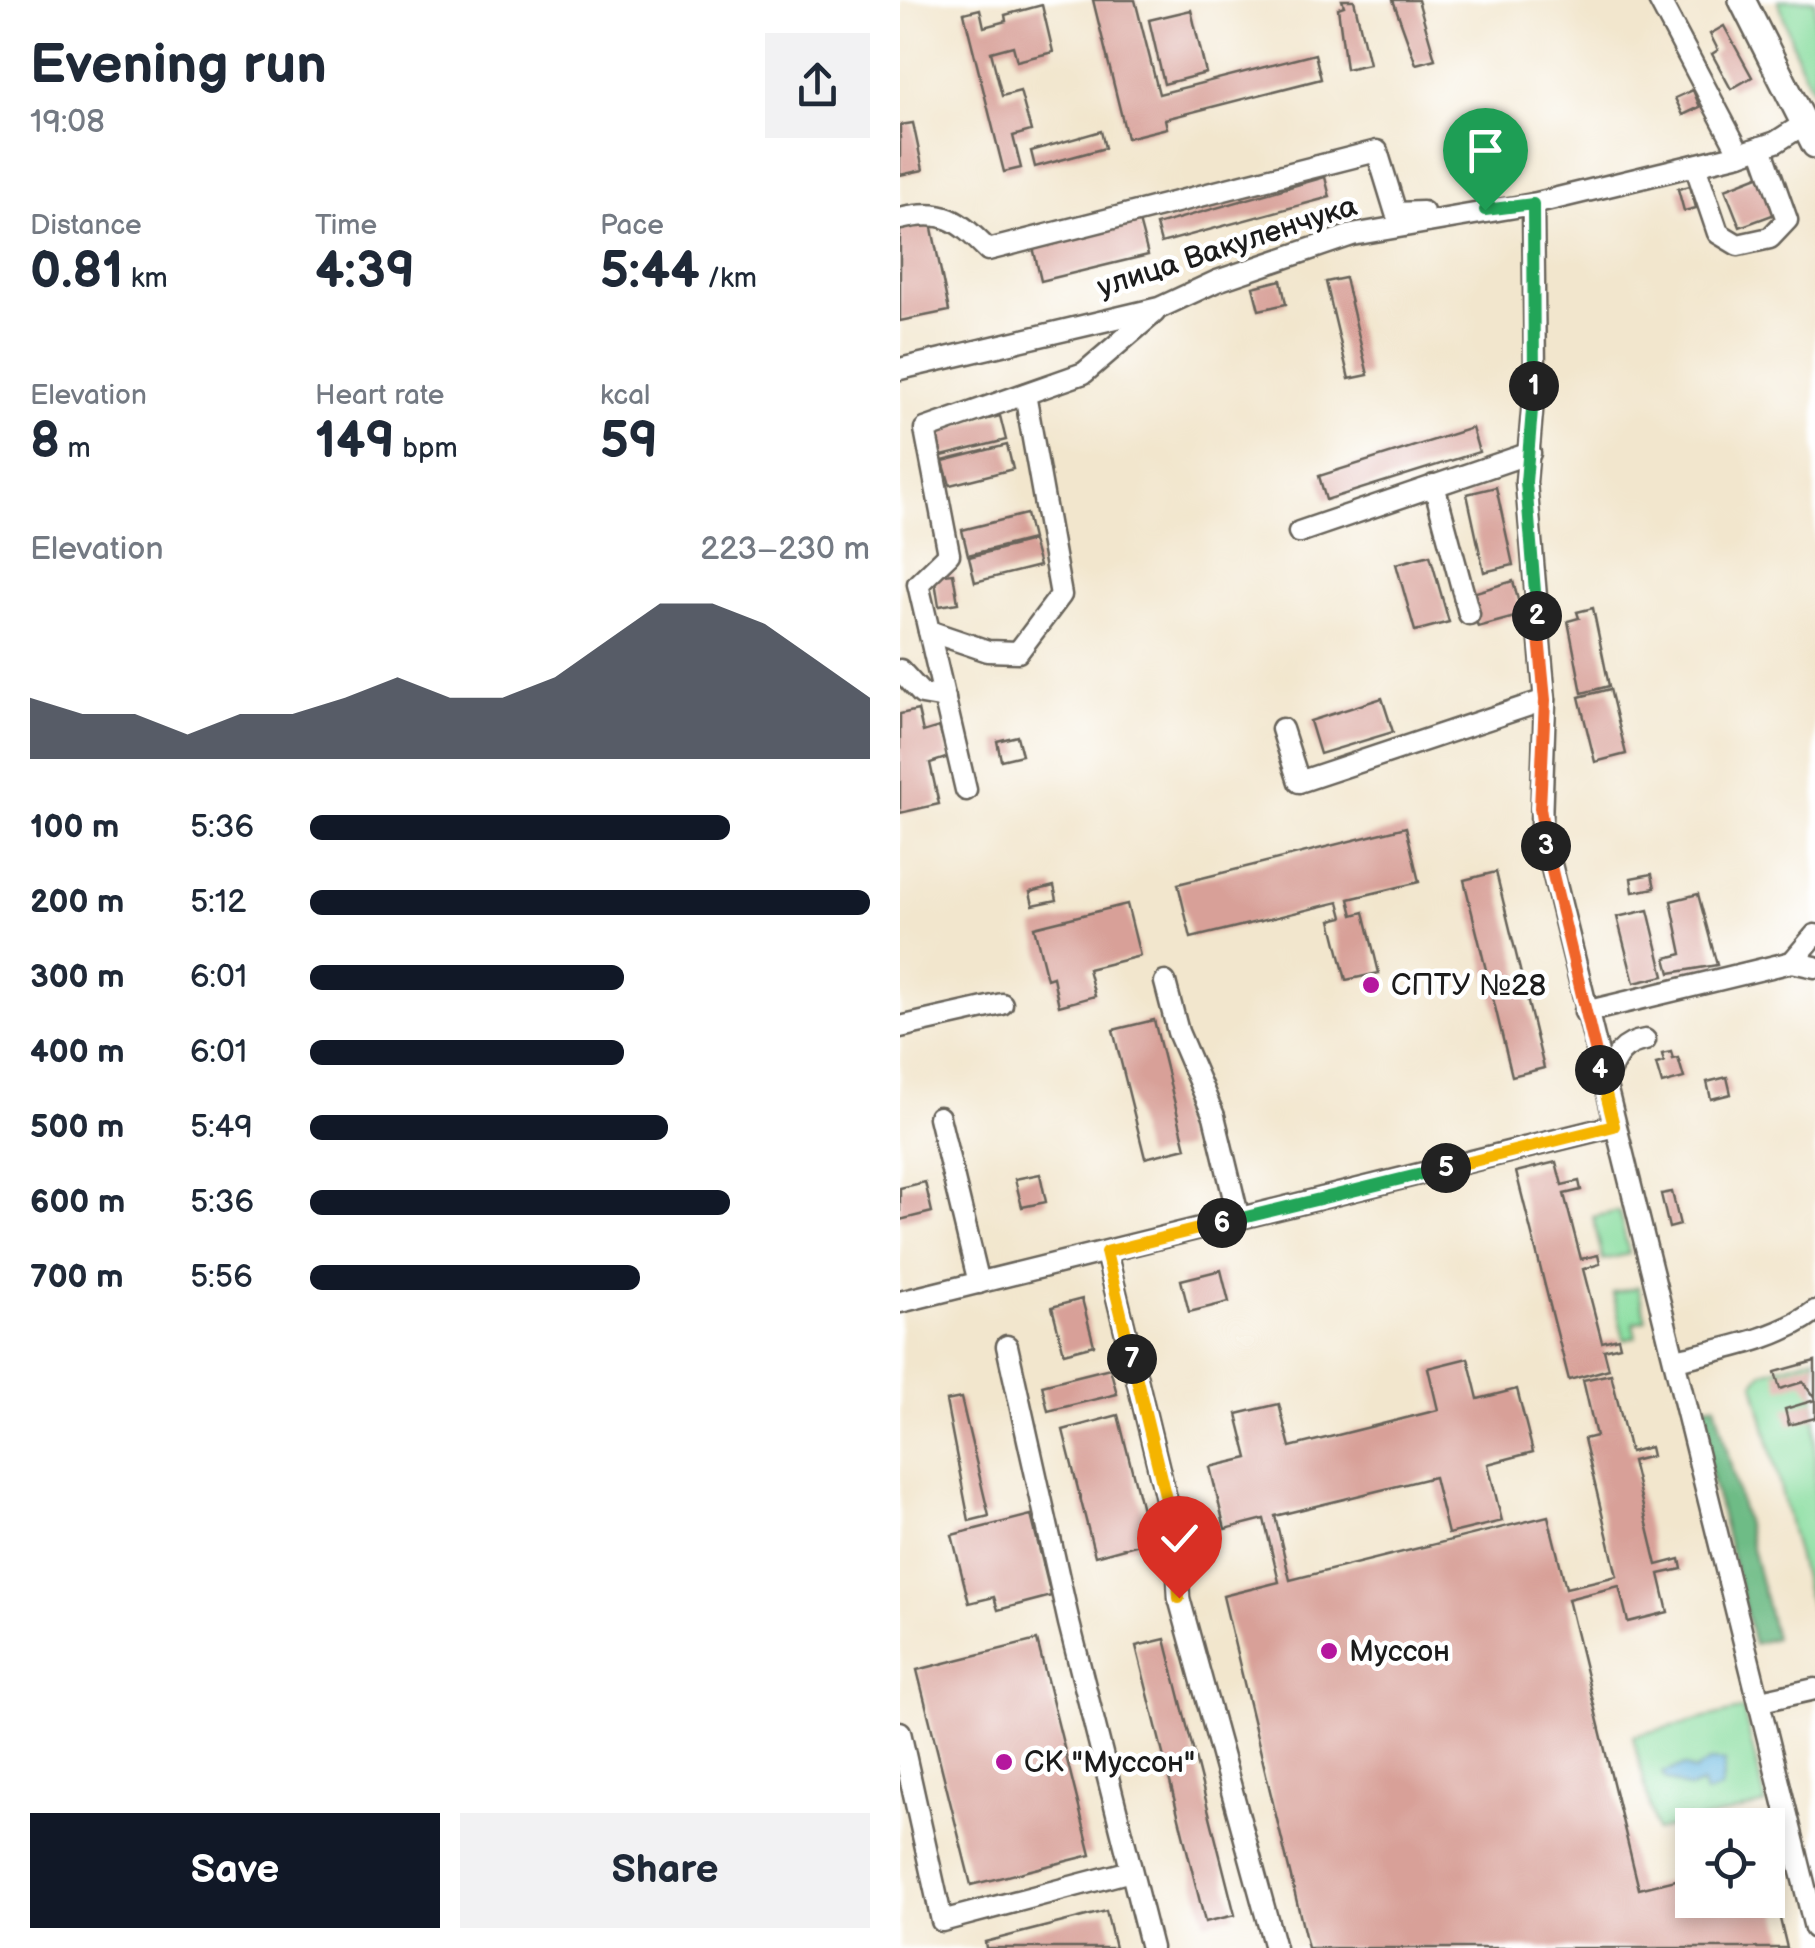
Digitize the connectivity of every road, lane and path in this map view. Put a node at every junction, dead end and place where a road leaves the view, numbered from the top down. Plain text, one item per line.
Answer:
1 (1659, 0) edge
2 (1742, 0) edge
3 (1810, 134) edge
4 (1761, 147) junction
5 (1740, 154) junction
6 (1695, 165) junction
7 (1533, 204) junction
8 (1485, 210) junction
9 (900, 218) edge
10 (1159, 308) junction
11 (900, 369) edge
12 (1025, 394) junction
13 (1530, 453) junction
14 (1434, 485) junction
15 (1298, 532) dead end
16 (1468, 614) dead end
17 (929, 631) junction
18 (900, 670) edge
19 (944, 698) junction
20 (1545, 700) junction
21 (1282, 729) dead end
22 (966, 790) dead end
23 (1815, 935) edge
24 (1792, 962) junction
25 (1815, 966) edge
26 (1165, 982) dead end
27 (1002, 1004) dead end
28 (1585, 1012) junction
29 (900, 1027) edge
30 (1645, 1040) dead end
31 (1603, 1085) junction
32 (939, 1118) dead end
33 (1614, 1126) junction
34 (1240, 1219) junction
35 (1106, 1252) junction
36 (978, 1283) junction
37 (900, 1302) edge
38 (1815, 1311) edge
39 (1007, 1346) dead end
40 (1676, 1360) junction
41 (1815, 1689) edge
42 (1760, 1701) junction
43 (900, 1732) edge
44 (1131, 1871) junction
45 (1815, 1928) edge
46 (1271, 1947) edge
47 (1150, 1948) edge

1 - 5 street
2 - 3 main road, улица Вакуленчука
3 - 4 street, улица Вакуленчука
4 - 5 street, улица Вакуленчука
4 - 6 street
5 - 6 street, улица Вакуленчука
6 - 7 street, улица Вакуленчука
7 - 8 street, улица Вакуленчука
7 - 13 street
8 - 9 street
8 - 10 street, улица Вакуленчука
10 - 11 street, улица Вакуленчука
10 - 12 street
12 - 17 street
12 - 17 street
13 - 14 street
13 - 20 street
14 - 15 street
14 - 16 street
17 - 19 street
18 - 19 street
19 - 22 street
20 - 21 street
20 - 28 street
23 - 24 street
24 - 25 street
24 - 28 street
26 - 34 street
27 - 29 street
28 - 31 street
30 - 31 street
31 - 33 street
32 - 36 street
33 - 34 street
33 - 40 street
34 - 35 street
35 - 36 street
35 - 46 street
36 - 37 street
38 - 40 street
39 - 44 street
40 - 42 street
41 - 42 street
42 - 45 street
43 - 44 street
44 - 47 street

